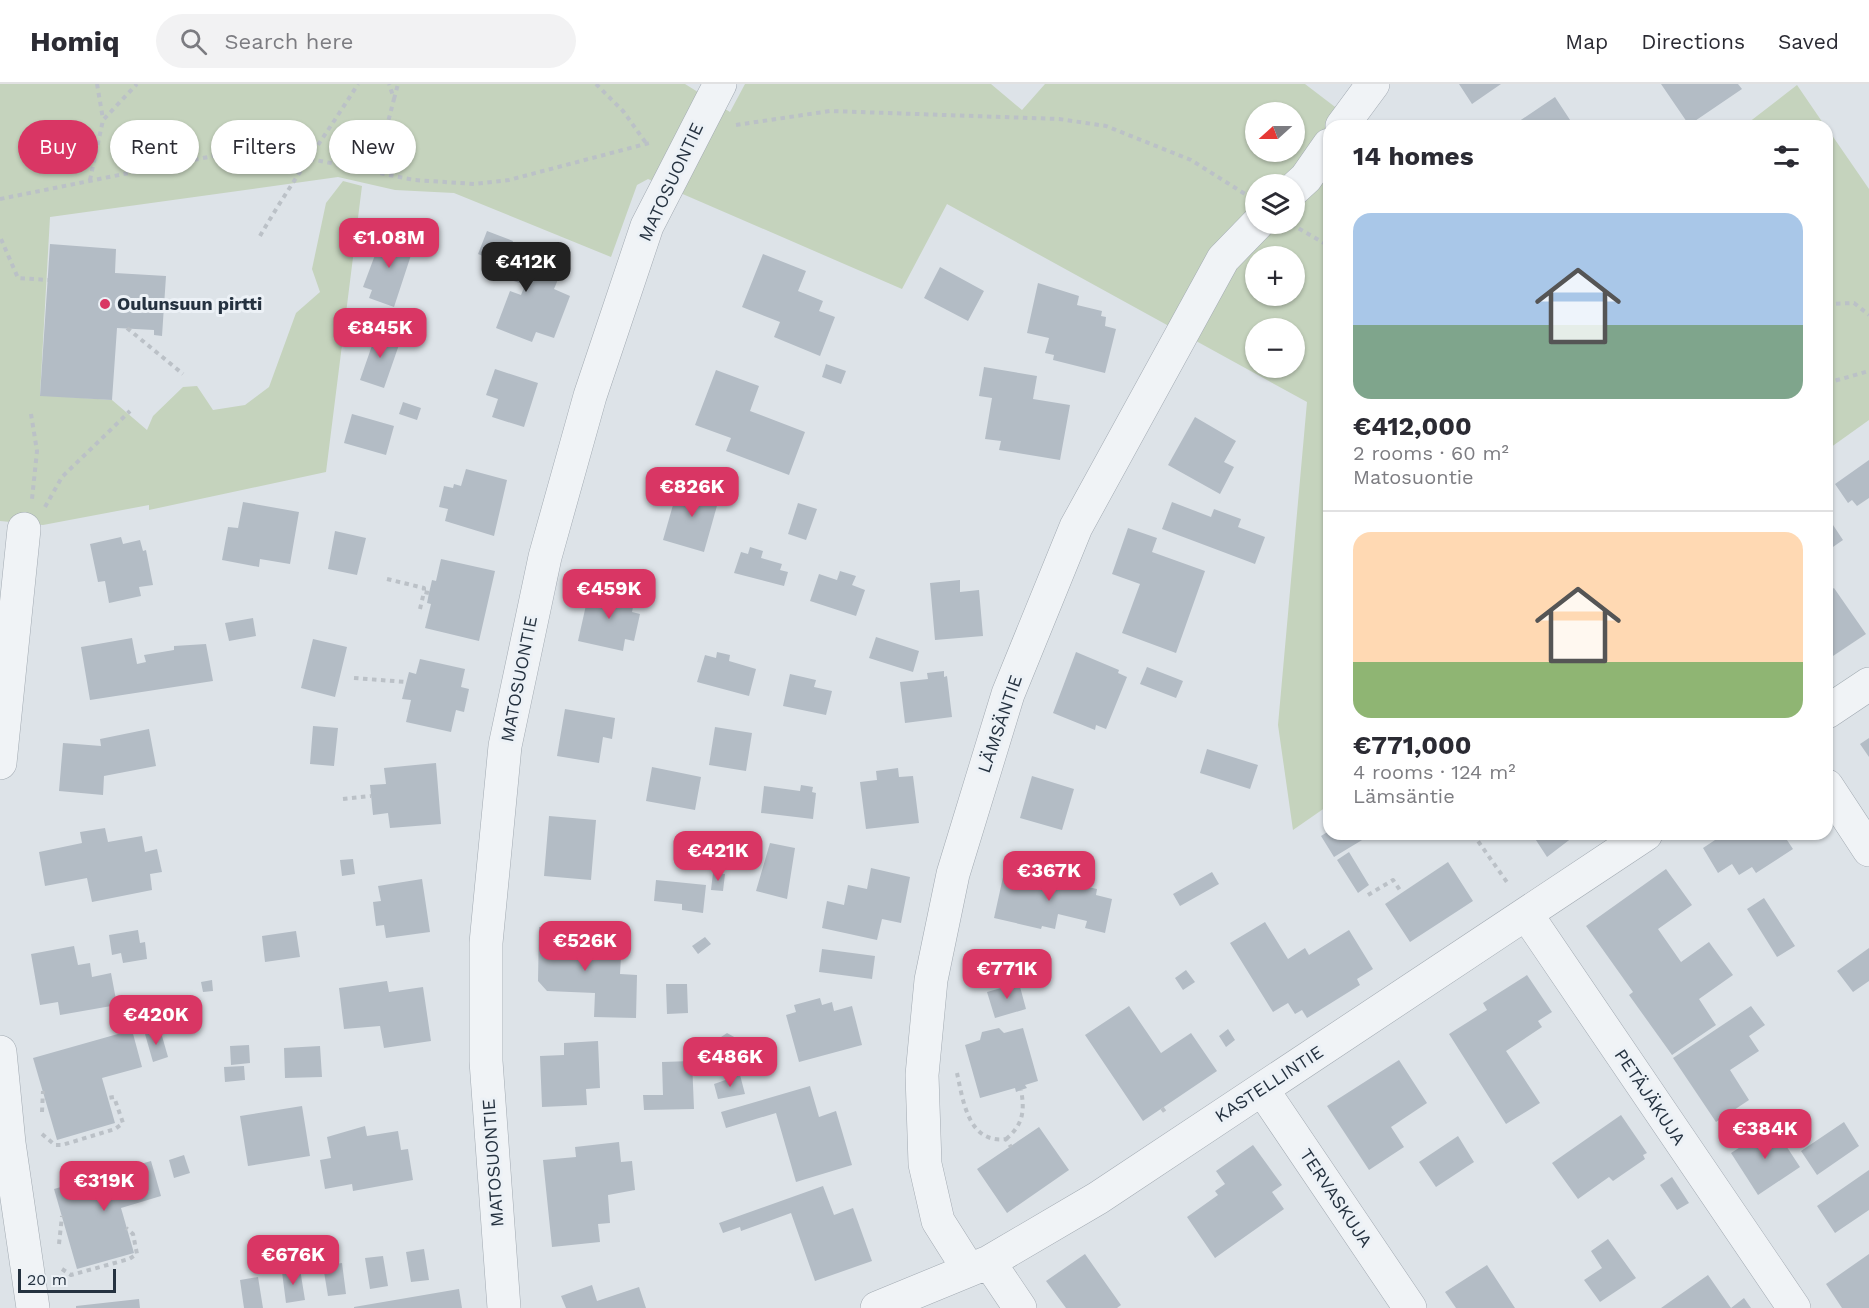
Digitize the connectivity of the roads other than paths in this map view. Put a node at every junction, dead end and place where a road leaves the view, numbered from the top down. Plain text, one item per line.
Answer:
1 (720, 84) edge
2 (1373, 84) edge
3 (1346, 120) edge
4 (1323, 154) edge
5 (1305, 179) edge
6 (1245, 221) edge
7 (24, 529) road end
8 (1869, 684) edge
9 (1833, 708) edge
10 (0, 763) edge
11 (1833, 795) edge
12 (1635, 840) edge
13 (1869, 850) edge
14 (1520, 904) junction
15 (0, 1052) edge
16 (1262, 1089) junction
17 (979, 1266) junction
18 (33, 1308) edge
19 (504, 1308) edge
20 (877, 1308) edge
21 (1020, 1308) edge
22 (1410, 1308) edge
23 (1794, 1308) edge

1 - 19 street, MATOSUONTIE
2 - 3 street
4 - 5 street
6 - 17 street, LÄMSÄNTIE
7 - 10 street
8 - 9 street
11 - 13 street
12 - 14 street, KASTELLINTIE
14 - 16 street, KASTELLINTIE
14 - 23 street, PETÄJÄKUJA
15 - 18 street
16 - 17 street, KASTELLINTIE
16 - 22 street, TERVASKUJA
17 - 20 street, KASTELLINTIE
17 - 21 street, LÄMSÄNTIE

